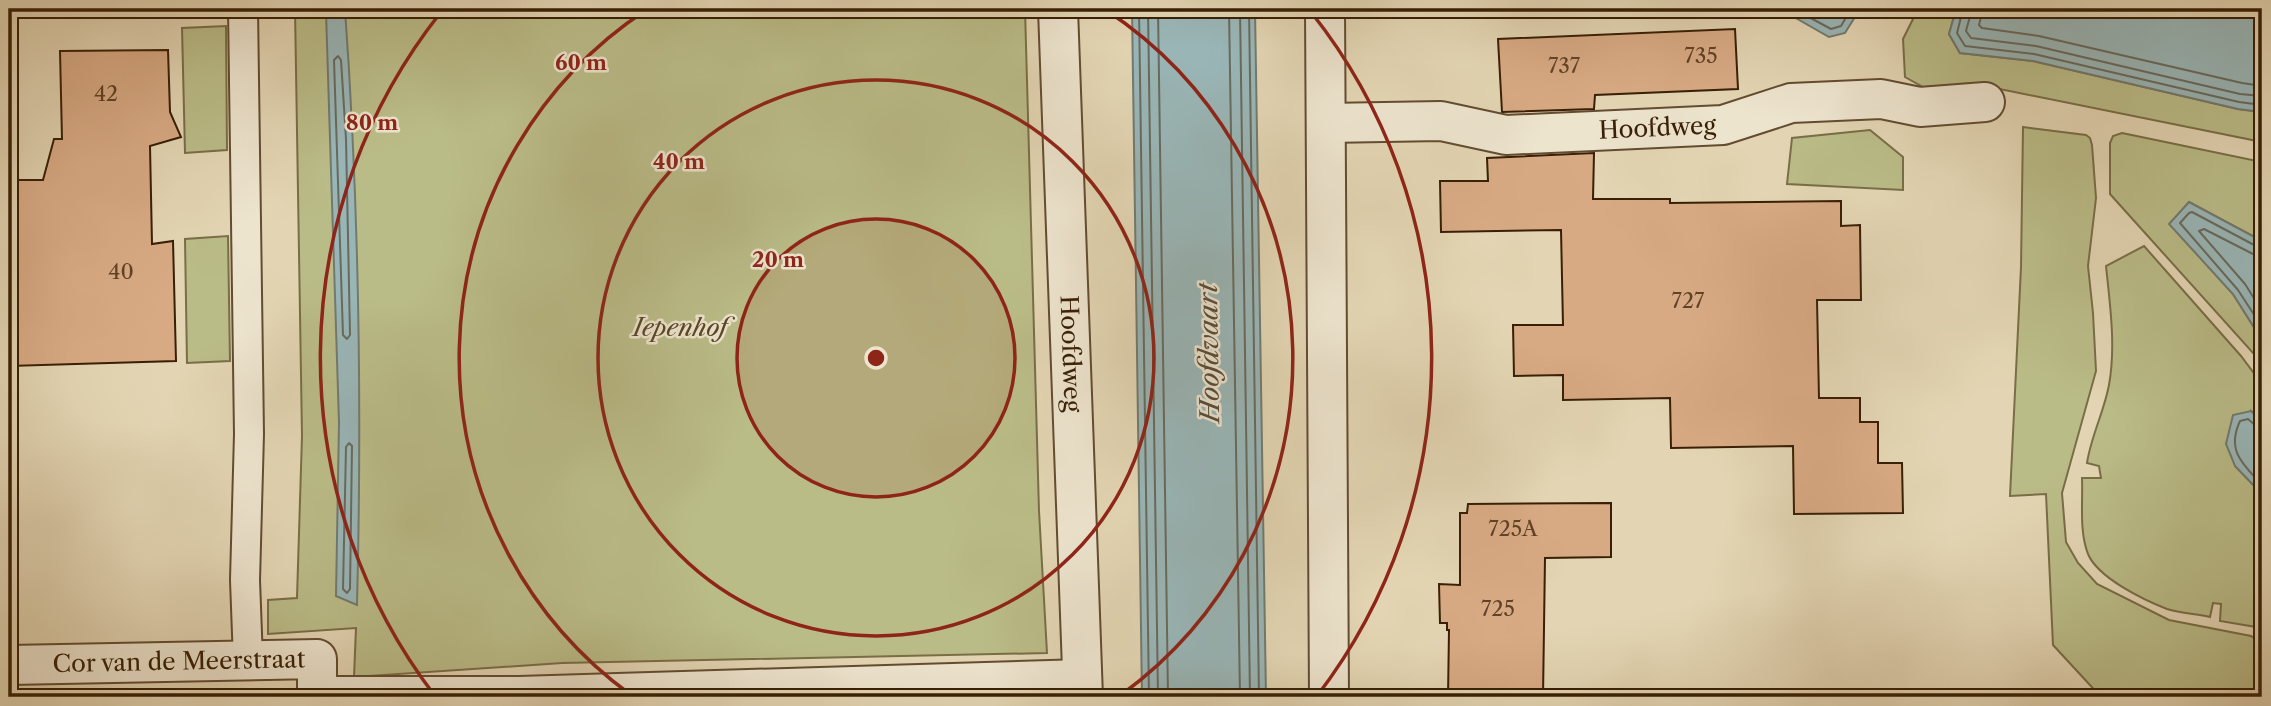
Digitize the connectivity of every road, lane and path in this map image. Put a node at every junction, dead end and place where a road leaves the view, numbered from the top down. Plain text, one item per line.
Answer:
1 (243, 9) edge
2 (1058, 9) edge
3 (1325, 9) edge
4 (1985, 102) dead end
5 (1327, 122) junction
6 (248, 661) junction
7 (9, 665) edge
8 (1083, 686) edge
9 (317, 694) edge
10 (1329, 697) edge

1 - 6 lane
2 - 8 street, Hoofdweg
3 - 5 street
4 - 5 street, Hoofdweg
5 - 10 street
6 - 7 street, Cor van de Meerstraat
6 - 9 street, Cor van de Meerstraat
8 - 9 lane, Cor van de Meerstraat

